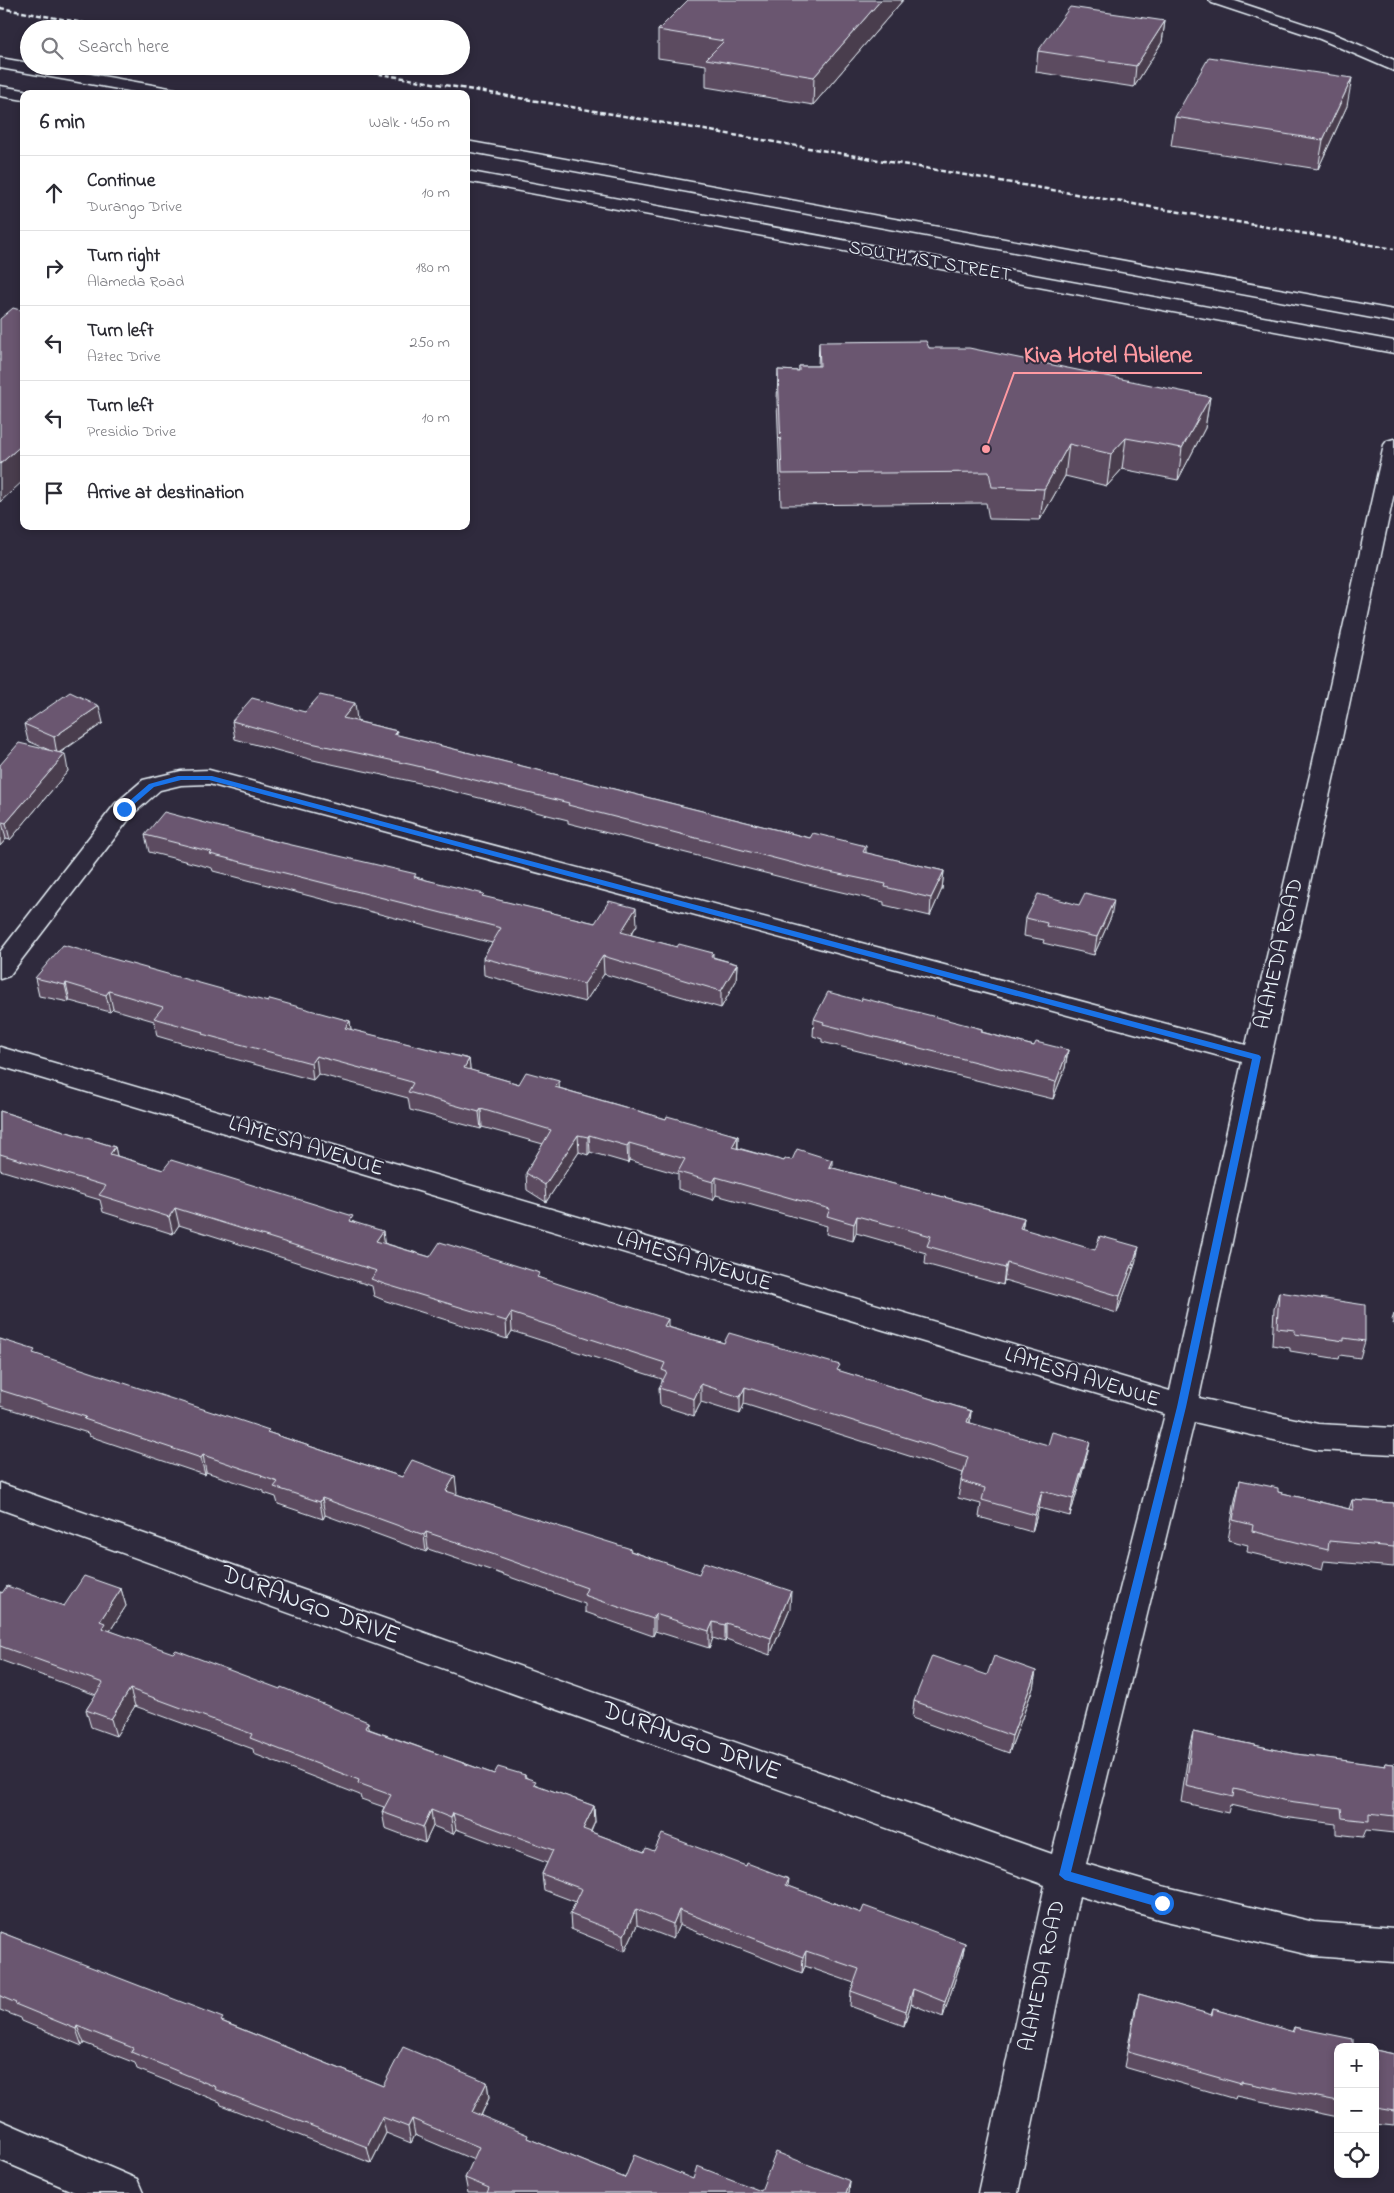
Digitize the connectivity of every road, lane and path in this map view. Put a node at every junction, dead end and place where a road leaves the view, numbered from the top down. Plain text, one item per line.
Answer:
1 (1217, 0) edge
2 (0, 63) edge
3 (1394, 66) edge
4 (20, 67) edge
5 (68, 75) edge
6 (152, 90) edge
7 (0, 91) edge
8 (20, 94) edge
9 (470, 147) edge
10 (621, 175) junction
11 (470, 177) edge
12 (599, 201) junction
13 (1394, 316) edge
14 (1394, 347) edge
15 (1394, 445) edge
16 (0, 970) edge
17 (0, 1056) edge
18 (1257, 1057) junction
19 (1182, 1407) junction
20 (1394, 1440) edge
21 (0, 1496) edge
22 (1065, 1875) junction
23 (1394, 1945) edge
24 (0, 2140) edge
25 (122, 2193) edge
26 (998, 2193) edge

1 - 3 main road
2 - 4 main road
5 - 6 main road
7 - 8 main road
9 - 10 main road, SOUTH 1ST STREET
10 - 12 main road
10 - 13 main road, SOUTH 1ST STREET
11 - 12 main road, SOUTH 1ST STREET
12 - 14 main road, SOUTH 1ST STREET
15 - 18 main road, ALAMEDA ROAD
16 - 18 main road
17 - 19 main road, LAMESA AVENUE
18 - 19 main road, ALAMEDA ROAD
19 - 20 main road, LAMESA AVENUE
19 - 22 main road, ALAMEDA ROAD
21 - 22 main road, DURANGO DRIVE
22 - 23 main road, DURANGO DRIVE
22 - 26 main road, ALAMEDA ROAD
24 - 25 main road

